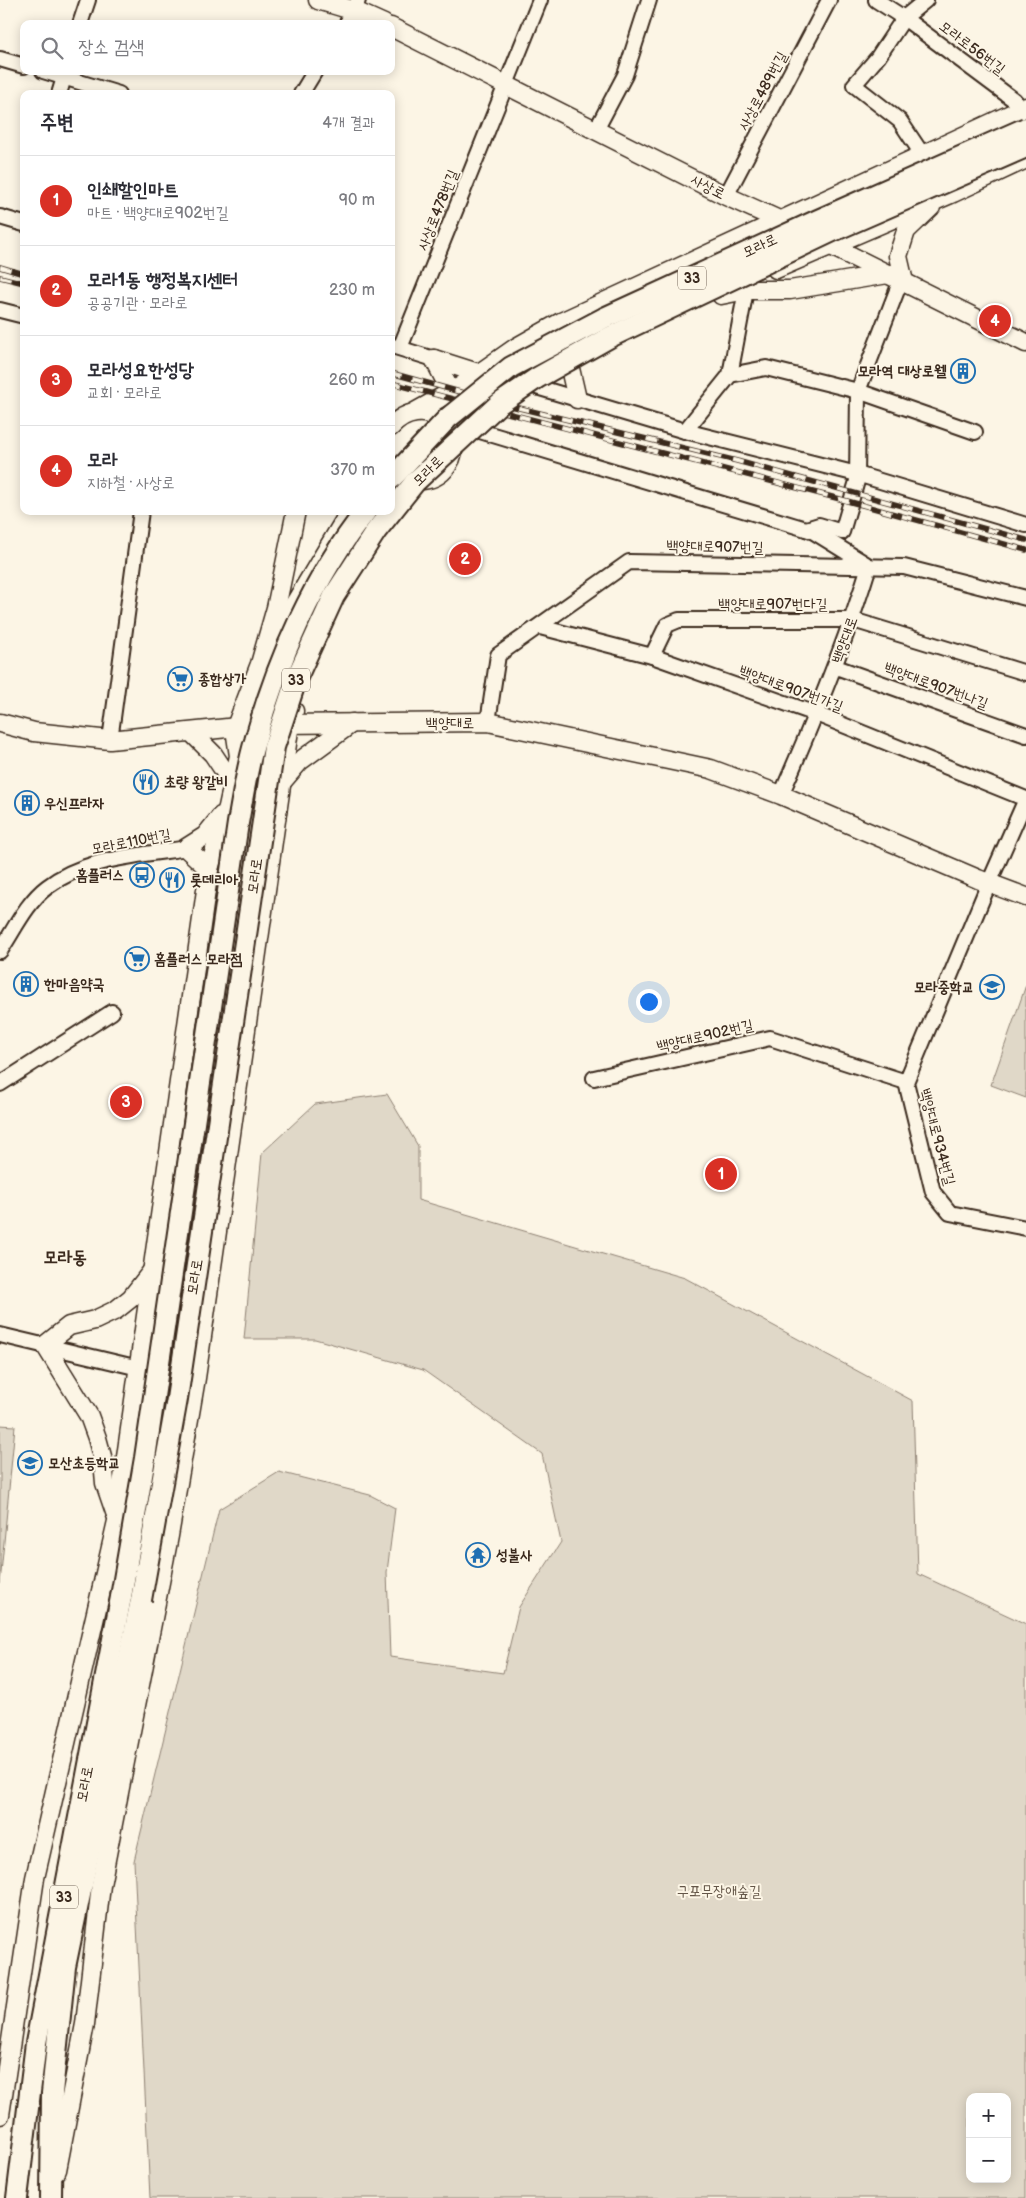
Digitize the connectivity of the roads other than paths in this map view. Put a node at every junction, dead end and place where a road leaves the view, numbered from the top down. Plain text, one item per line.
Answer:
1 (88, 0) edge
2 (318, 0) edge
3 (540, 0) edge
4 (649, 0) edge
5 (829, 0) edge
6 (876, 0) edge
7 (926, 0) edge
8 (353, 12) edge
9 (904, 18) junction
10 (81, 20) edge
11 (374, 20) edge
12 (395, 29) edge
13 (0, 59) edge
14 (20, 65) edge
15 (65, 75) edge
16 (68, 75) edge
17 (312, 75) edge
18 (505, 85) junction
19 (60, 90) edge
20 (108, 90) edge
21 (303, 90) edge
22 (1024, 108) edge
23 (1026, 128) edge
24 (596, 130) junction
25 (1026, 147) edge
26 (922, 154) junction
27 (1026, 159) edge
28 (726, 196) junction
29 (940, 199) junction
30 (746, 205) junction
31 (0, 217) edge
32 (20, 220) edge
33 (779, 220) junction
34 (745, 236) junction
35 (830, 246) junction
36 (898, 278) junction
37 (746, 290) junction
38 (721, 295) junction
39 (0, 310) edge
40 (20, 315) edge
41 (1026, 343) edge
42 (396, 347) edge
43 (434, 359) junction
44 (569, 364) junction
45 (478, 373) junction
46 (730, 375) junction
47 (530, 385) junction
48 (858, 391) junction
49 (451, 392) junction
50 (577, 399) junction
51 (413, 413) junction
52 (395, 422) edge
53 (473, 429) junction
54 (685, 431) junction
55 (975, 432) dead end
56 (453, 443) junction
57 (395, 470) edge
58 (857, 474) junction
59 (395, 475) edge
60 (424, 480) junction
61 (395, 507) edge
62 (395, 508) edge
63 (140, 515) edge
64 (295, 515) edge
65 (348, 515) edge
66 (363, 515) edge
67 (389, 515) edge
68 (389, 515) edge
69 (1026, 525) edge
70 (806, 529) junction
71 (869, 566) junction
72 (1026, 598) edge
73 (853, 620) junction
74 (540, 627) junction
75 (652, 656) junction
76 (836, 667) junction
77 (1026, 673) edge
78 (816, 714) junction
79 (488, 722) junction
80 (0, 723) edge
81 (290, 723) junction
82 (352, 723) junction
83 (243, 727) junction
84 (192, 733) junction
85 (1026, 735) edge
86 (110, 740) junction
87 (282, 782) junction
88 (233, 784) junction
89 (781, 795) junction
90 (1026, 799) edge
91 (228, 807) junction
92 (186, 848) junction
93 (209, 869) junction
94 (989, 883) junction
95 (1026, 897) edge
96 (260, 930) junction
97 (201, 938) junction
98 (0, 951) edge
99 (112, 1012) dead end
100 (594, 1078) dead end
101 (906, 1082) junction
102 (0, 1084) edge
103 (1026, 1228) edge
104 (153, 1271) junction
105 (0, 1335) edge
106 (45, 1345) junction
107 (139, 1368) junction
108 (196, 1378) junction
109 (117, 1521) junction
110 (0, 2115) edge
111 (17, 2198) edge
112 (52, 2198) edge

1 - 10 street
2 - 8 main road
3 - 18 street, 사상로478번길
4 - 24 street
5 - 28 street, 사상로489번길
6 - 9 street, 모라로56번길
7 - 9 street
8 - 11 main road
9 - 22 street, 모라로56번길
9 - 26 street
12 - 18 main road, 사상로
13 - 14 street
15 - 19 street
16 - 20 street
17 - 21 street
18 - 24 main road, 사상로
18 - 42 street, 사상로478번길
22 - 26 main road, 모라로
23 - 59 highway, 모라로 / 33, bridge
24 - 28 main road, 사상로
25 - 61 highway, 모라로 / 33, bridge
26 - 33 main road, 모라로
27 - 29 main road, 모라로
28 - 30 main road, 사상로
29 - 35 main road, 모라로
29 - 36 main road
30 - 33 main road, 사상로
30 - 34 main road
31 - 32 street
33 - 34 main road, 모라로
33 - 35 main road, 사상로
34 - 45 main road, 모라로
35 - 36 main road, 사상로
35 - 38 main road, 모라로
36 - 37 main road
36 - 41 main road, 사상로
36 - 48 street
37 - 38 main road
37 - 46 street
38 - 44 main road, 모라로
39 - 40 street
42 - 43 street
43 - 45 main road
43 - 49 main road
44 - 47 main road, 모라로
44 - 50 main road
45 - 49 main road, 모라로
46 - 48 street
46 - 54 street
47 - 50 street
47 - 53 main road, 모라로
48 - 55 street
48 - 58 street
49 - 51 main road, 모라로
50 - 54 street
51 - 52 main road, 모라로
51 - 56 main road
53 - 56 main road, 모라로
53 - 70 street
54 - 58 street
56 - 60 main road, 모라로
57 - 60 main road
58 - 69 street
58 - 70 street
60 - 62 main road, 모라로
63 - 86 street
64 - 83 main road
65 - 83 main road
66 - 111 highway, 모라로 / 33, bridge
67 - 112 highway, 모라로 / 33, bridge
68 - 81 main road, 모라로
70 - 71 street
71 - 72 street, 백양대로907번길
71 - 73 street, 백양대로
71 - 74 street, 백양대로907번길
73 - 75 street, 백양대로907번다길
73 - 76 street, 백양대로
73 - 77 street, 백양대로907번다길
74 - 75 street, 백양대로907번가길
74 - 79 street, 백양대로907번길
75 - 78 street, 백양대로907번가길
76 - 78 street, 백양대로
76 - 85 street, 백양대로907번나길
78 - 89 street, 백양대로
78 - 90 street, 백양대로907번가길
79 - 82 main road, 백양대로
79 - 89 main road, 백양대로
80 - 86 main road, 백양대로
81 - 82 main road, 백양대로
81 - 83 main road, 백양대로
81 - 87 main road, 모라로
82 - 87 main road
83 - 84 main road, 백양대로
83 - 88 main road
84 - 86 main road, 백양대로
84 - 88 main road
87 - 96 main road, 모라로
88 - 91 main road
89 - 94 main road, 백양대로
90 - 94 street
91 - 92 main road
91 - 93 main road
92 - 93 main road
92 - 98 street, 모라로110번길
93 - 97 main road
94 - 95 main road, 백양대로
94 - 101 street, 백양대로934번길
96 - 97 main road
96 - 108 main road, 모라로
97 - 104 main road
99 - 102 street
100 - 101 street, 백양대로902번길
101 - 103 street, 백양대로934번길
104 - 106 main road
104 - 107 main road
105 - 106 street
106 - 107 street
106 - 109 main road
107 - 108 street
107 - 109 main road
108 - 112 main road, 모라로
109 - 110 main road

